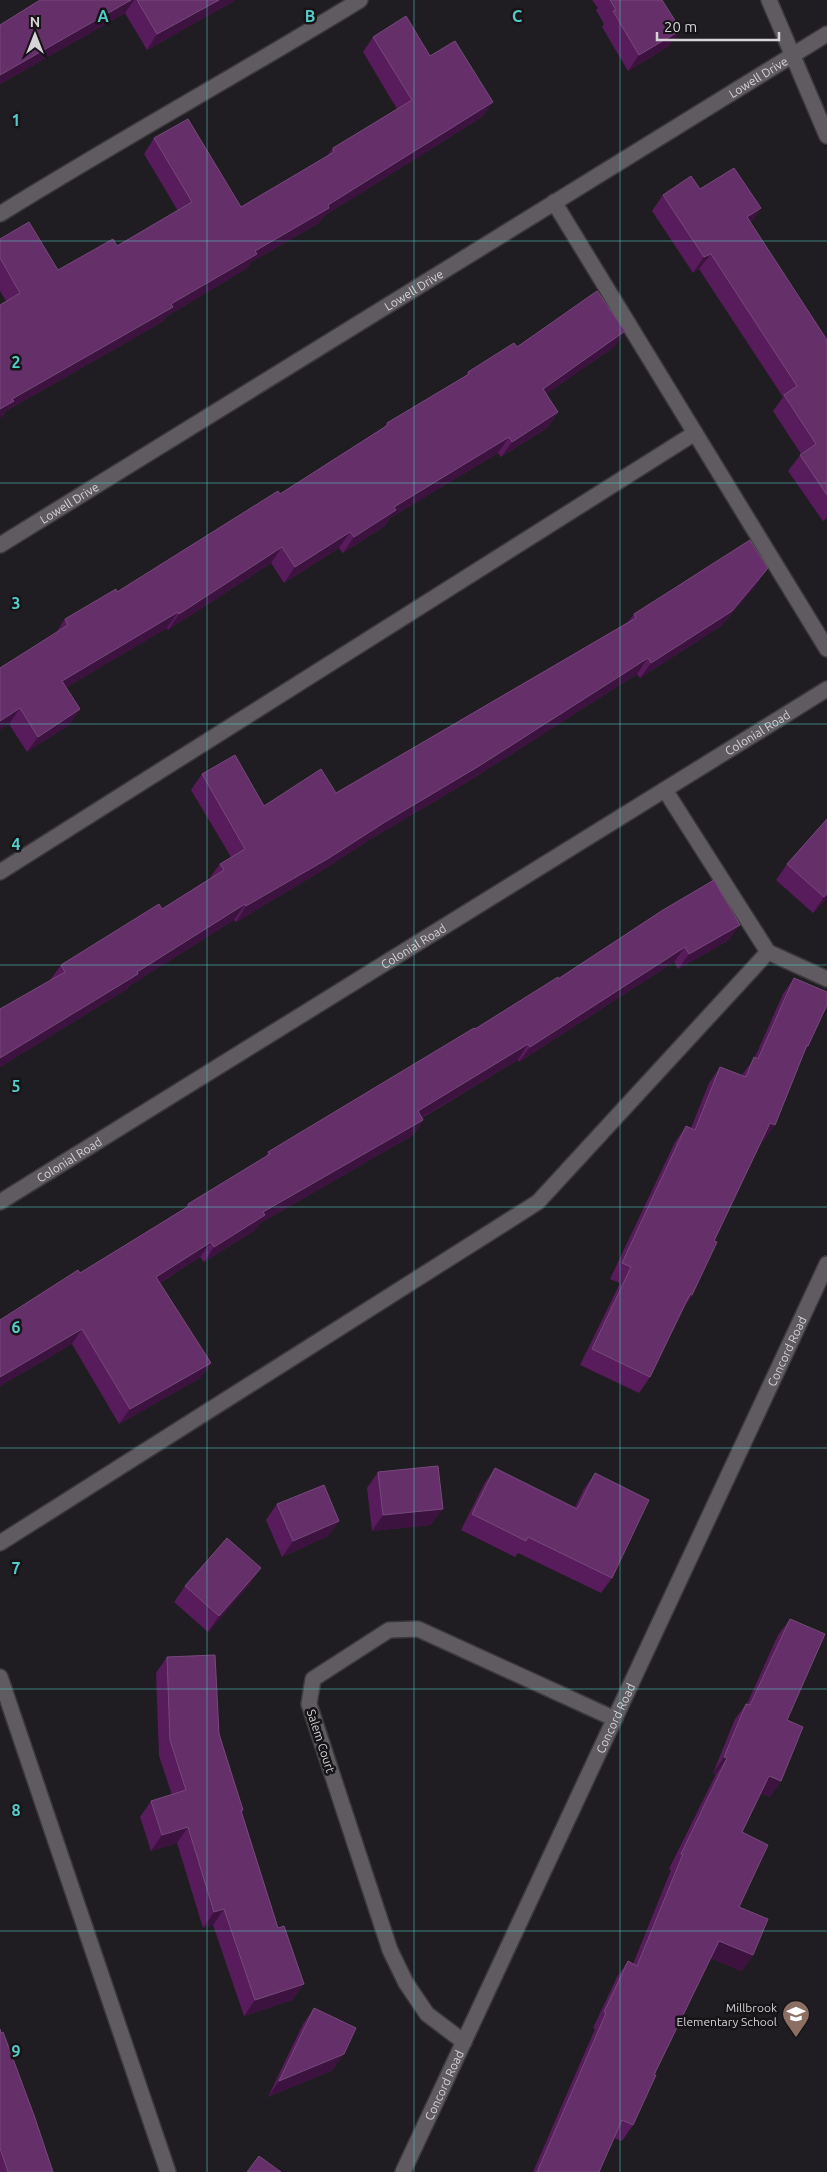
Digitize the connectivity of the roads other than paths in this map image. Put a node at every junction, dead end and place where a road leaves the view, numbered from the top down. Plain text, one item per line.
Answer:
1 (360, 0) edge
2 (769, 0) edge
3 (827, 34) edge
4 (792, 54) junction
5 (827, 136) edge
6 (554, 202) junction
7 (0, 214) edge
8 (695, 433) junction
9 (0, 545) edge
10 (827, 649) edge
11 (827, 689) edge
12 (665, 790) junction
13 (0, 872) edge
14 (768, 952) junction
15 (827, 979) edge
16 (0, 1202) edge
17 (827, 1264) edge
18 (0, 1543) edge
19 (0, 1678) edge
20 (615, 1719) junction
21 (464, 2042) junction
22 (168, 2172) edge
23 (403, 2172) edge

1 - 7 street
2 - 4 street
3 - 4 street, Lowell Drive
4 - 5 street
4 - 6 street, Lowell Drive
6 - 8 street
6 - 9 street, Lowell Drive
8 - 10 street
8 - 13 street
11 - 12 street, Colonial Road
12 - 14 street
12 - 16 street, Colonial Road
14 - 15 street
14 - 18 street
17 - 20 street, Concord Road
19 - 22 street
20 - 21 street, Concord Road
20 - 21 street, Salem Court
21 - 23 street, Concord Road

